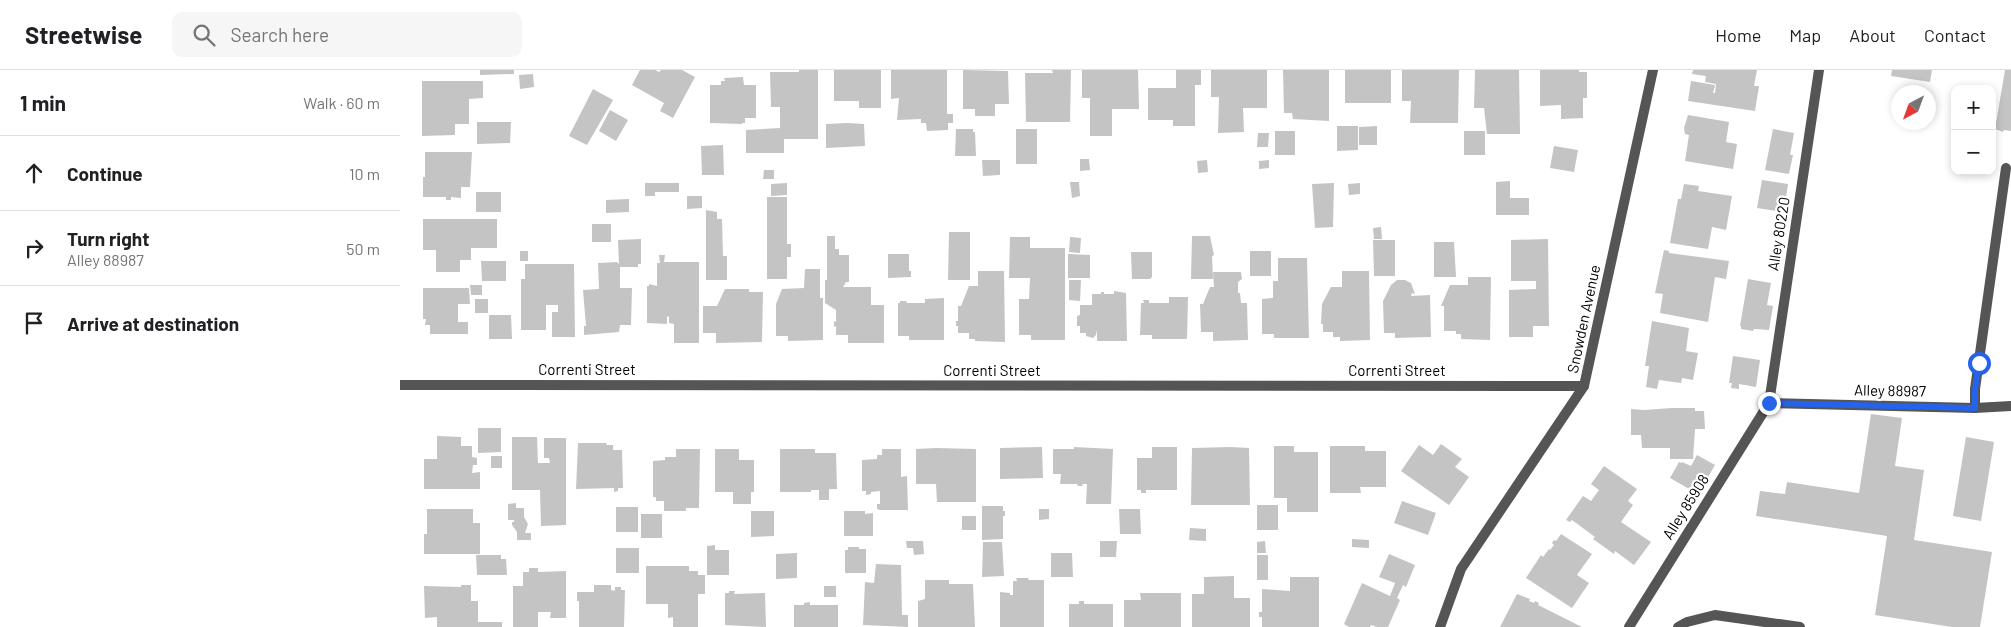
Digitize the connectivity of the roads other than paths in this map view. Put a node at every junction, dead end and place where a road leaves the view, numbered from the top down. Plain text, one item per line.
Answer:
1 (1653, 70) edge
2 (1819, 70) edge
3 (2006, 168) dead end
4 (400, 385) edge
5 (1584, 386) junction
6 (1769, 403) junction
7 (2011, 406) edge
8 (1975, 408) junction
9 (1440, 627) edge
10 (1629, 627) edge
11 (1678, 627) edge
12 (1800, 627) edge

1 - 5 street, Snowden Avenue
2 - 6 street, Alley 80220
3 - 8 street
4 - 5 street, Correnti Street
5 - 9 street, Snowden Avenue
6 - 8 street, Alley 88987
6 - 10 street, Alley 85908
7 - 8 street, Alley 88987
11 - 12 street

